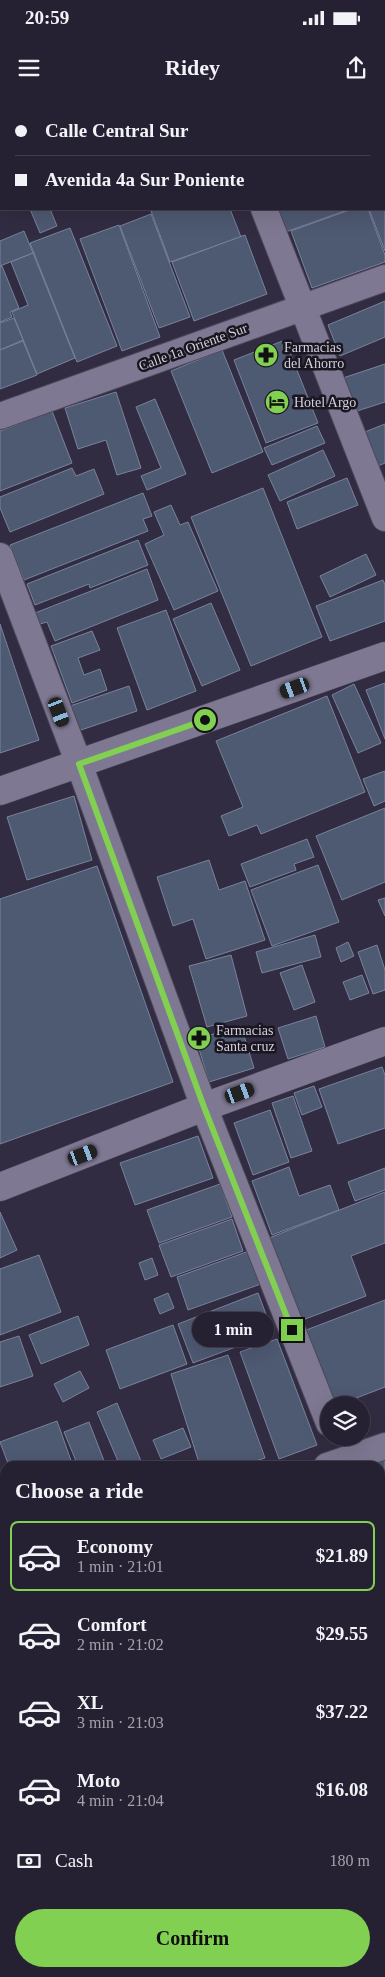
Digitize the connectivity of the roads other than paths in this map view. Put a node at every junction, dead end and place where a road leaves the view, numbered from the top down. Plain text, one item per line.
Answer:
1 (264, 210) edge
2 (385, 278) edge
3 (303, 308) junction
4 (0, 416) edge
5 (385, 518) edge
6 (0, 556) edge
7 (385, 656) edge
8 (79, 764) junction
9 (0, 791) edge
10 (385, 1041) edge
11 (204, 1107) junction
12 (0, 1187) edge
13 (320, 1400) edge
14 (385, 1446) edge
15 (338, 1458) edge

1 - 3 street
2 - 3 street, Calle 1a Oriente Sur
3 - 4 street, Calle 1a Oriente Sur
3 - 5 street
6 - 8 street
7 - 8 main road
8 - 9 main road
8 - 11 street
10 - 11 main road
11 - 12 main road
11 - 13 street
14 - 15 street

